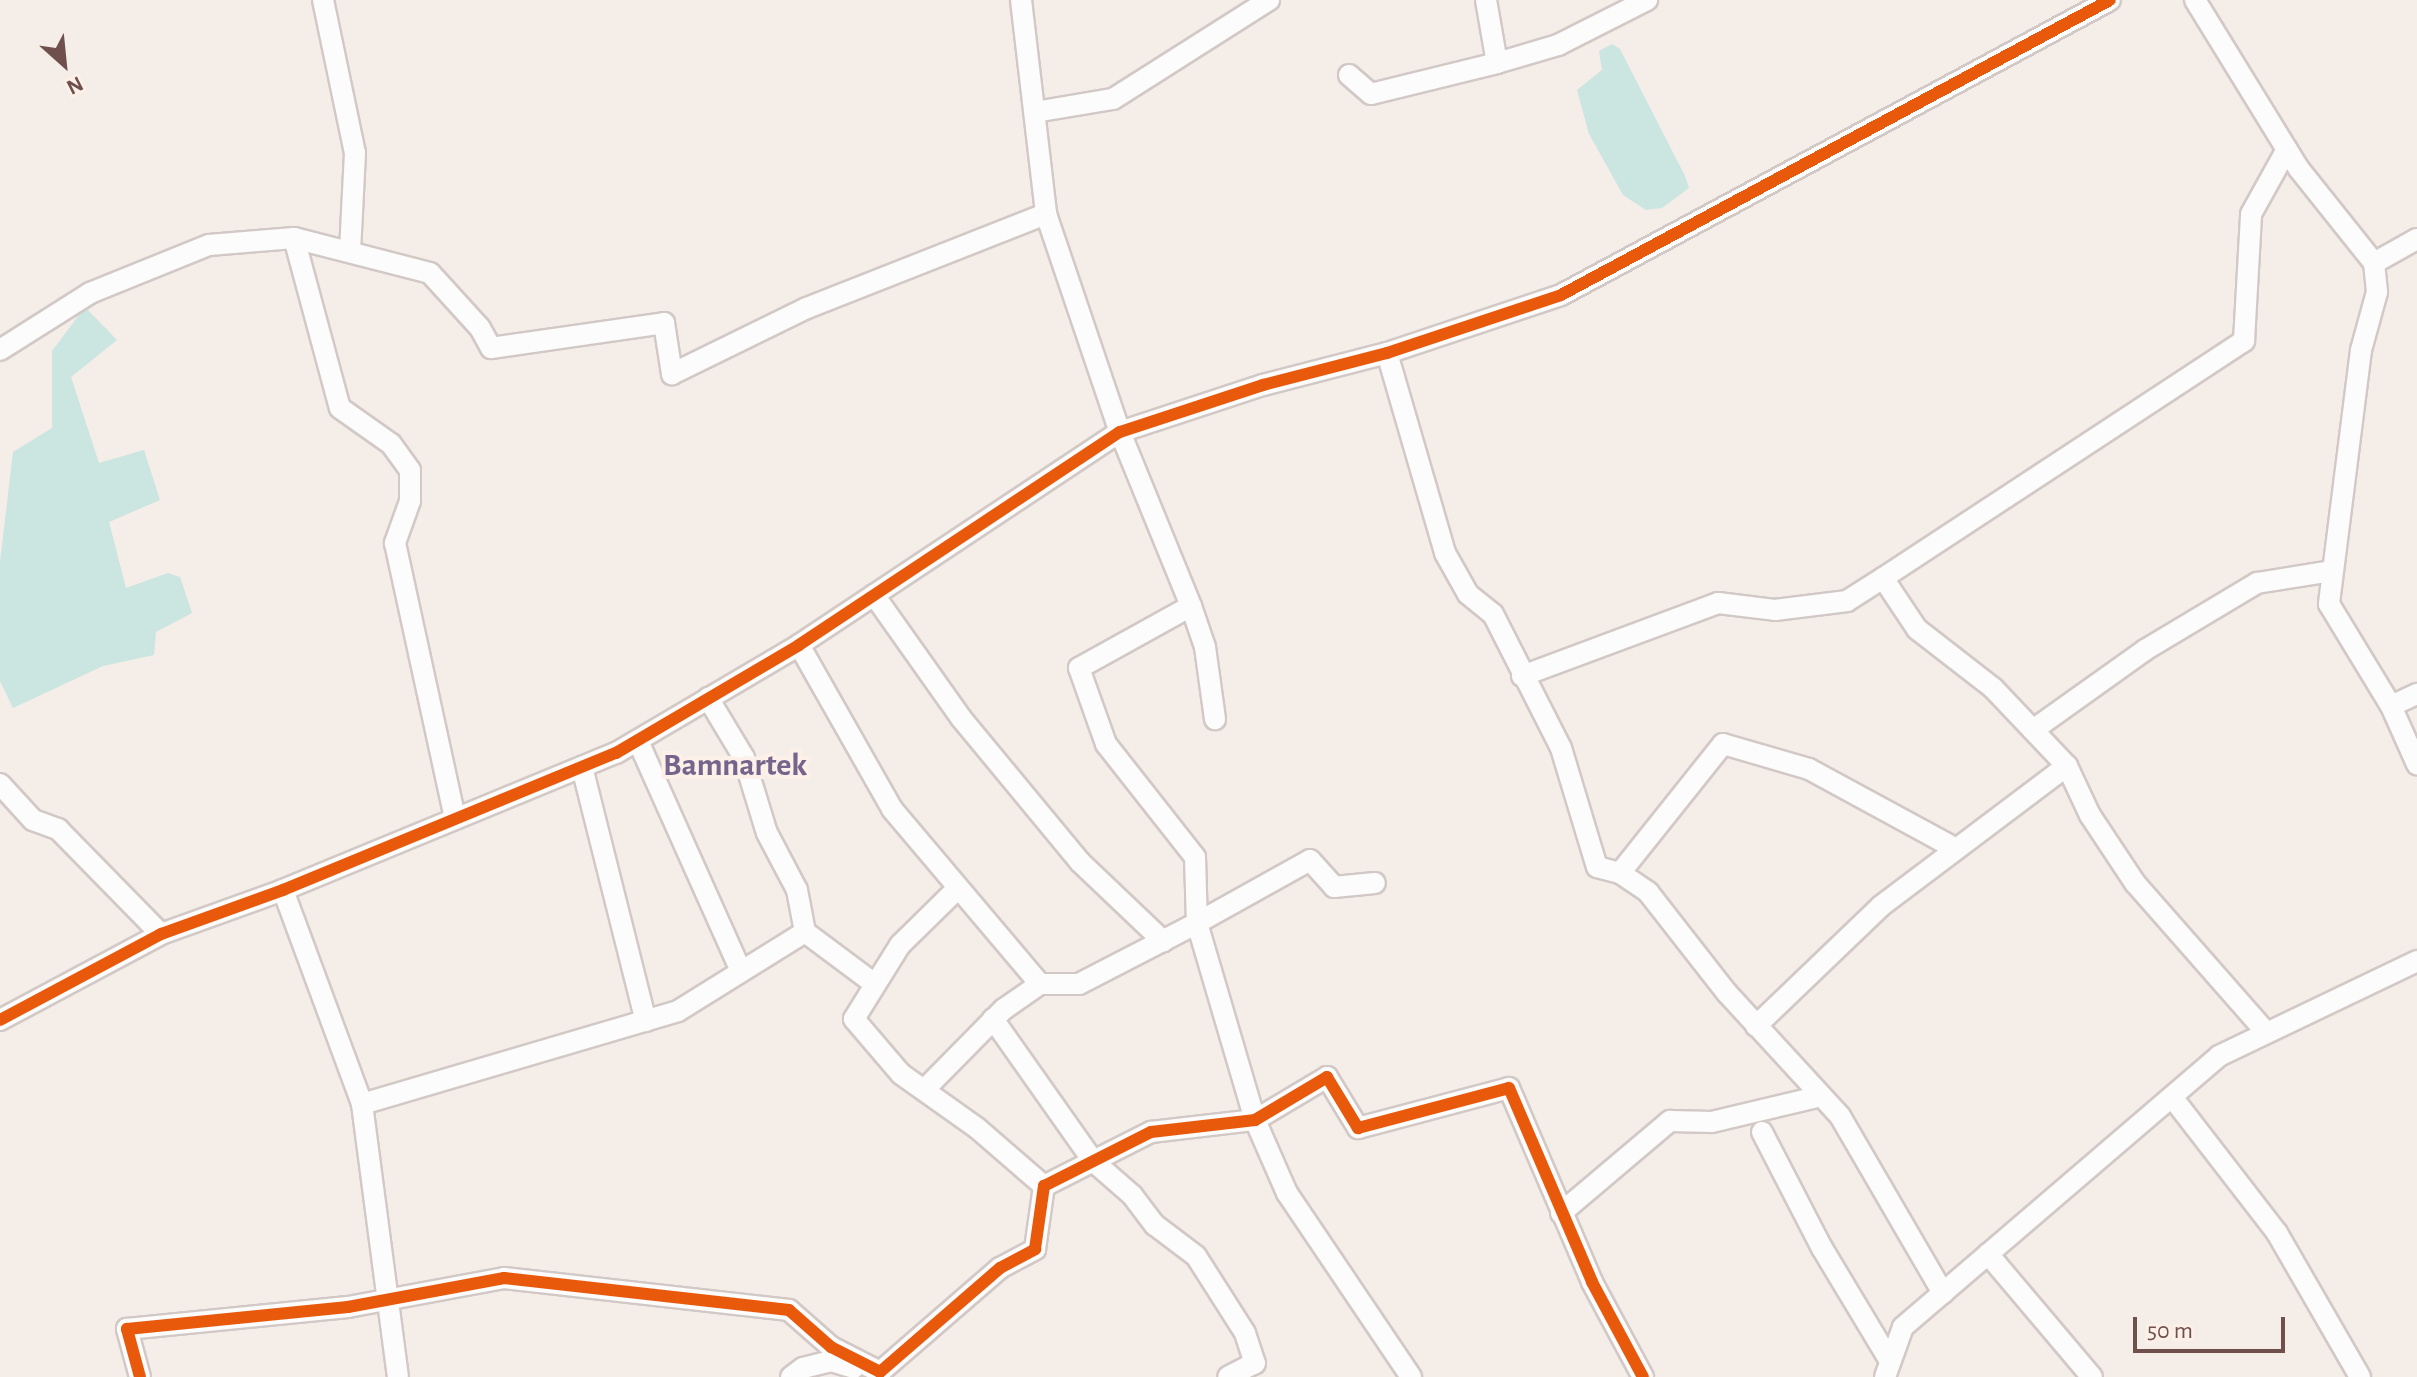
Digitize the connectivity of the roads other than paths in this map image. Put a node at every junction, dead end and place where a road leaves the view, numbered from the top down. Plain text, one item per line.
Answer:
1 (323, 0) edge
2 (1021, 0) edge
3 (1269, 0) edge
4 (1486, 0) edge
5 (1647, 0) edge
6 (2110, 0) edge
7 (2195, 0) edge
8 (1497, 63) junction
9 (1349, 75) dead end
10 (1035, 112) junction
11 (2287, 149) junction
12 (1046, 214) junction
13 (294, 238) junction
14 (2417, 239) edge
15 (350, 251) junction
16 (2374, 263) junction
17 (0, 350) edge
18 (1387, 353) junction
19 (1120, 432) junction
20 (2331, 571) junction
21 (1883, 578) junction
22 (874, 595) junction
23 (1191, 606) junction
24 (799, 645) junction
25 (1522, 676) junction
26 (2417, 694) edge
27 (708, 698) junction
28 (2391, 706) junction
29 (1215, 719) dead end
30 (2033, 730) junction
31 (638, 741) junction
32 (2417, 764) edge
33 (2067, 766) junction
34 (582, 767) junction
35 (0, 784) edge
36 (455, 818) junction
37 (1949, 845) dead end
38 (1620, 873) junction
39 (1375, 883) dead end
40 (283, 890) junction
41 (956, 890) junction
42 (1197, 923) junction
43 (805, 932) junction
44 (161, 934) junction
45 (1163, 941) junction
46 (2417, 961) edge
47 (741, 971) junction
48 (868, 979) dead end
49 (1040, 984) junction
50 (993, 1019) junction
51 (0, 1020) edge
52 (646, 1021) junction
53 (1756, 1026) junction
54 (2266, 1032) junction
55 (924, 1090) junction
56 (1821, 1096) junction
57 (2172, 1097) junction
58 (362, 1104) junction
59 (1255, 1120) junction
60 (1762, 1132) dead end
61 (1093, 1161) junction
62 (1044, 1186) junction
63 (1561, 1213) junction
64 (1988, 1254) junction
65 (1943, 1293) junction
66 (390, 1300) junction
67 (1888, 1369) edge
68 (881, 1374) edge
69 (140, 1377) edge
70 (398, 1377) edge
71 (791, 1377) edge
72 (1228, 1377) edge
73 (1411, 1377) edge
74 (1643, 1377) edge
75 (2092, 1377) edge
76 (2360, 1377) edge

1 - 15 street
2 - 10 street
3 - 10 street
4 - 8 street
5 - 8 street
6 - 18 street
7 - 11 street
8 - 9 street
10 - 12 street
11 - 16 street
11 - 21 street
12 - 15 street
12 - 19 street
13 - 15 street
13 - 17 street
13 - 36 street
14 - 16 street
16 - 20 street
18 - 19 street
18 - 25 street
19 - 22 street
19 - 23 street
20 - 28 street
20 - 30 street
21 - 25 street
21 - 30 street
22 - 24 street
22 - 45 street
23 - 29 street
23 - 42 street
24 - 27 street
24 - 41 street
25 - 38 street
26 - 28 street
27 - 31 street
27 - 43 street
28 - 32 street
30 - 33 street
31 - 34 street
31 - 47 street
33 - 53 street
33 - 54 street
34 - 36 street
34 - 52 street
35 - 44 street
36 - 40 street
37 - 38 street
38 - 53 street
39 - 42 street
40 - 44 street
40 - 58 street
41 - 49 street
41 - 55 street
42 - 45 street
42 - 59 street
43 - 47 street
43 - 48 street
44 - 51 street
45 - 49 street
46 - 54 street
47 - 52 street
49 - 50 street
50 - 55 street
50 - 61 street
52 - 58 street
53 - 56 street
54 - 57 street
55 - 62 street
56 - 63 street
56 - 65 street
57 - 64 street
57 - 76 street
58 - 66 street
59 - 61 street
59 - 63 street
59 - 73 street
60 - 67 street
61 - 62 street
61 - 72 street
62 - 68 street
63 - 74 street
64 - 65 street
64 - 75 street
65 - 67 street
66 - 68 street
66 - 69 street
66 - 70 street
68 - 71 street

